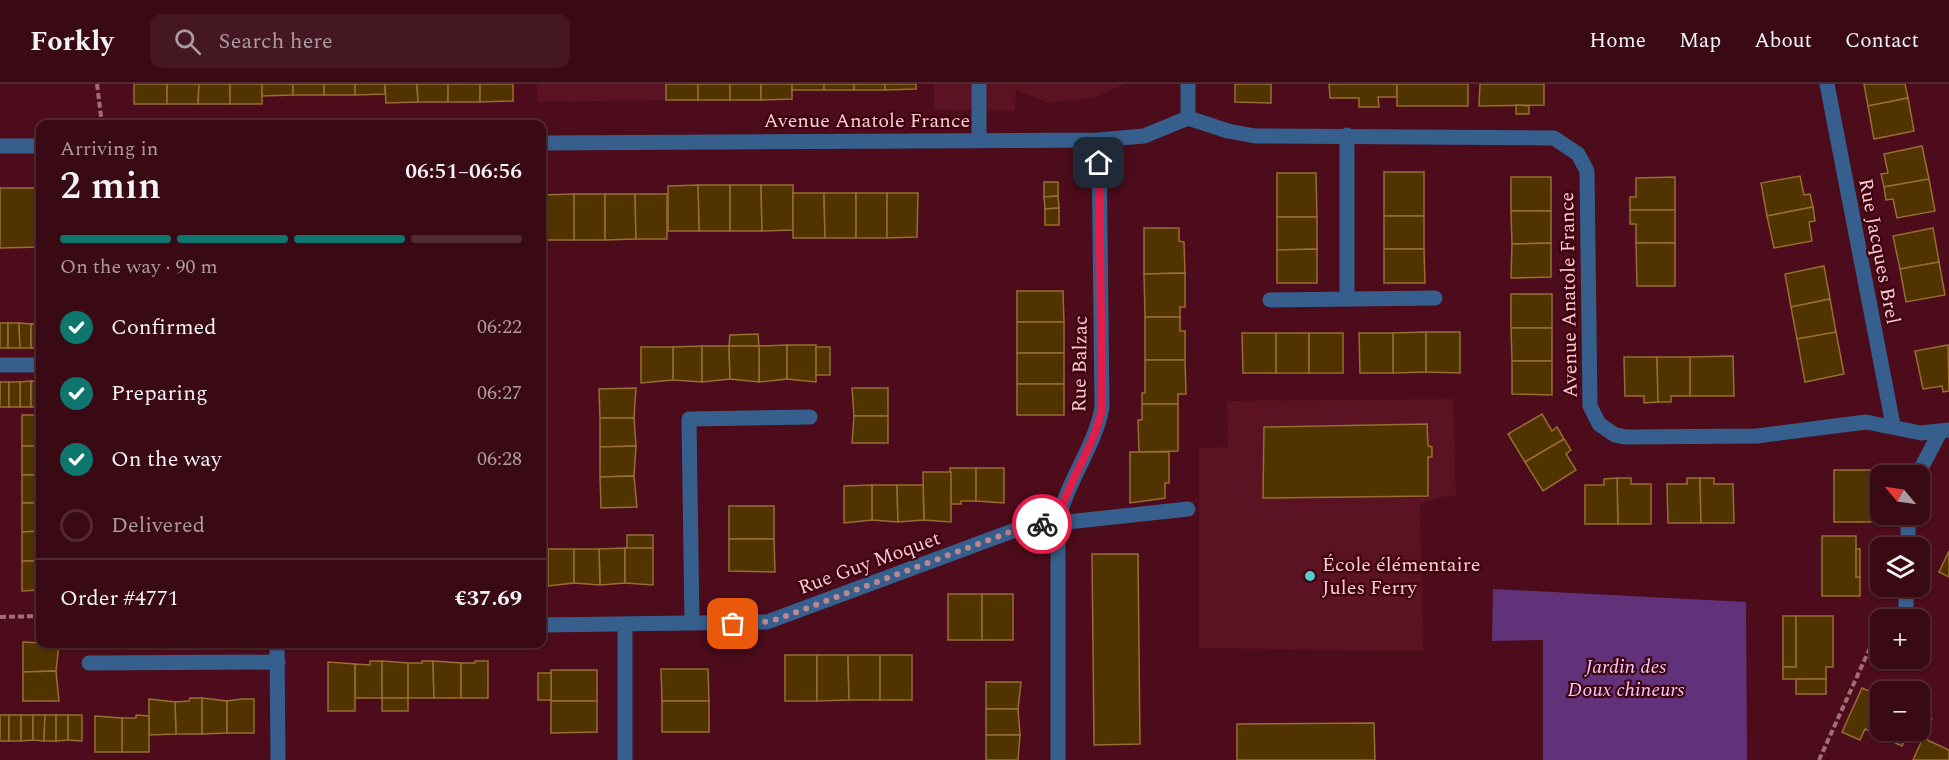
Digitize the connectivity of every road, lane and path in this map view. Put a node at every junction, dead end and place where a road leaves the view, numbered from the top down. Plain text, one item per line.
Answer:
1 (97, 84) edge
2 (979, 84) edge
3 (1188, 84) edge
4 (1827, 84) edge
5 (1188, 118) junction
6 (102, 120) edge
7 (1347, 135) junction
8 (979, 140) junction
9 (1099, 140) junction
10 (546, 143) edge
11 (0, 146) edge
12 (36, 146) edge
13 (1435, 298) dead end
14 (1347, 299) junction
15 (1270, 300) dead end
16 (0, 365) edge
17 (36, 365) edge
18 (810, 417) dead end
19 (1893, 425) junction
20 (1944, 431) edge
21 (1924, 465) edge
22 (1188, 509) dead end
23 (1058, 523) junction
24 (36, 616) edge
25 (0, 617) edge
26 (692, 623) junction
27 (625, 624) junction
28 (546, 625) edge
29 (277, 648) edge
30 (1870, 648) edge
31 (278, 662) junction
32 (89, 663) dead end
33 (278, 760) edge
34 (625, 760) edge
35 (1058, 760) edge
36 (1819, 760) edge

1 - 6 path
2 - 8 street
3 - 5 street
4 - 19 street, Rue Jacques Brel
5 - 7 street, Avenue Anatole France
5 - 9 street, Avenue Anatole France
7 - 14 street
7 - 19 street, Avenue Anatole France
8 - 9 street, Avenue Anatole France
8 - 10 street, Avenue Anatole France
9 - 23 street, Rue Balzac
11 - 12 street
13 - 14 street
14 - 15 street
16 - 17 street
18 - 26 street
19 - 20 street, Avenue Anatole France
20 - 21 street
22 - 23 street, Rue Guy Moquet
23 - 26 street, Rue Guy Moquet
23 - 35 street, Rue Balzac
24 - 25 path
26 - 27 street, Rue Guy Moquet
27 - 28 street, Rue Guy Moquet
27 - 34 street
29 - 31 street
30 - 36 path
31 - 32 street
31 - 33 street

